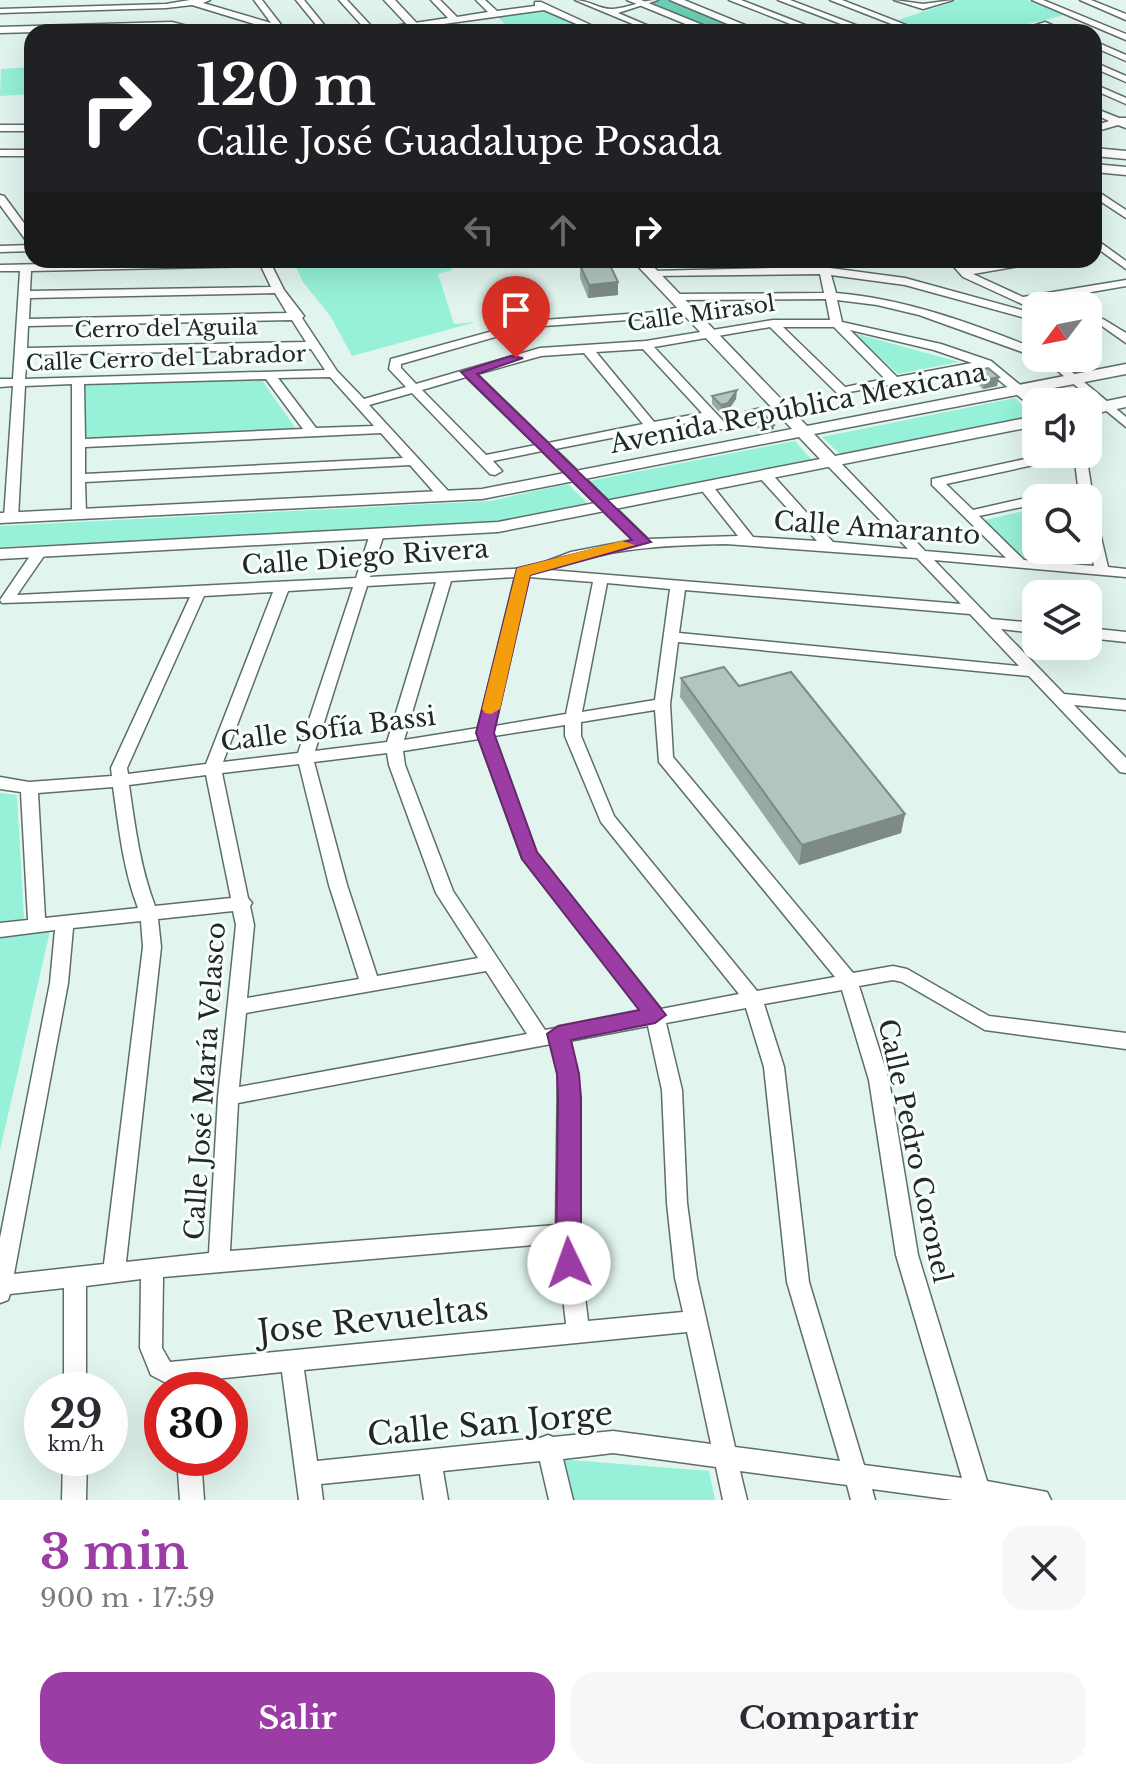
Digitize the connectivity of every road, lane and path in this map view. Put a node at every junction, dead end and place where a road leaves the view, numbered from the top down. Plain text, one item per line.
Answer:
1 (43, 0) edge
2 (206, 0) edge
3 (258, 0) edge
4 (300, 0) edge
5 (343, 0) edge
6 (389, 0) edge
7 (435, 0) edge
8 (480, 0) edge
9 (528, 0) edge
10 (579, 0) edge
11 (733, 0) edge
12 (782, 0) edge
13 (834, 0) edge
14 (898, 0) edge
15 (949, 0) edge
16 (1036, 0) edge
17 (1084, 0) edge
18 (675, 1) edge
19 (194, 2) junction
20 (645, 3) edge
21 (159, 6) junction
22 (544, 7) junction
23 (39, 10) junction
24 (4, 11) edge
25 (606, 11) junction
26 (495, 14) junction
27 (1126, 17) edge
28 (455, 20) junction
29 (575, 20) junction
30 (161, 24) edge
31 (264, 24) edge
32 (276, 24) edge
33 (320, 24) edge
34 (363, 24) edge
35 (412, 24) edge
36 (438, 24) edge
37 (584, 24) edge
38 (639, 24) edge
39 (696, 24) edge
40 (736, 24) edge
41 (798, 24) edge
42 (848, 24) edge
43 (898, 24) edge
44 (1094, 24) edge
45 (1102, 27) edge
46 (24, 31) edge
47 (2, 32) edge
48 (1126, 37) edge
49 (1102, 48) edge
50 (1126, 58) edge
51 (1102, 68) edge
52 (1126, 79) edge
53 (1102, 90) edge
54 (1126, 101) edge
55 (1102, 114) edge
56 (1123, 122) edge
57 (1102, 127) edge
58 (0, 128) edge
59 (24, 128) edge
60 (0, 153) edge
61 (24, 153) edge
62 (1102, 153) edge
63 (1126, 155) edge
64 (1102, 169) edge
65 (1126, 171) edge
66 (0, 198) edge
67 (1102, 198) edge
68 (1126, 215) edge
69 (24, 230) edge
70 (1126, 245) edge
71 (1102, 246) edge
72 (24, 248) edge
73 (0, 249) edge
74 (1102, 249) edge
75 (1126, 266) edge
76 (0, 268) edge
77 (26, 268) joint
78 (274, 268) edge
79 (646, 268) edge
80 (721, 268) edge
81 (776, 268) edge
82 (802, 268) edge
83 (825, 268) edge
84 (838, 268) edge
85 (959, 268) edge
86 (987, 268) edge
87 (779, 271) junction
88 (725, 272) junction
89 (962, 272) junction
90 (652, 274) junction
91 (1126, 283) edge
92 (278, 290) junction
93 (1085, 292) edge
94 (23, 295) junction
95 (831, 296) junction
96 (1022, 300) edge
97 (680, 303) junction
98 (1022, 314) edge
99 (298, 316) junction
100 (537, 318) junction
101 (1103, 322) dead end
102 (21, 323) junction
103 (773, 323) junction
104 (837, 324) junction
105 (710, 334) junction
106 (1126, 339) edge
107 (315, 345) junction
108 (646, 345) junction
109 (1022, 348) edge
110 (587, 349) junction
111 (19, 352) junction
112 (540, 352) junction
113 (987, 364) junction
114 (1126, 369) edge
115 (468, 372) junction
116 (1065, 372) edge
117 (333, 373) junction
118 (269, 375) junction
119 (78, 379) junction
120 (1074, 380) junction
121 (17, 381) junction
122 (894, 381) junction
123 (0, 383) edge
124 (413, 388) junction
125 (1021, 391) junction
126 (1126, 402) edge
127 (360, 404) junction
128 (1105, 406) junction
129 (1102, 407) edge
130 (710, 415) junction
131 (1126, 423) edge
132 (1022, 424) edge
133 (651, 426) junction
134 (721, 426) dead end
135 (383, 429) junction
136 (312, 432) junction
137 (804, 433) junction
138 (80, 443) junction
139 (544, 447) junction
140 (483, 459) junction
141 (412, 461) junction
142 (832, 462) junction
143 (1022, 464) edge
144 (495, 471) dead end
145 (765, 475) junction
146 (576, 477) junction
147 (80, 478) junction
148 (706, 487) junction
149 (445, 496) junction
150 (1022, 503) edge
151 (606, 507) junction
152 (79, 514) junction
153 (971, 514) junction
154 (5, 518) edge
155 (377, 534) junction
156 (643, 542) junction
157 (751, 543) junction
158 (827, 543) junction
159 (39, 553) junction
160 (0, 554) edge
161 (923, 555) junction
162 (1019, 563) junction
163 (1101, 564) edge
164 (1102, 570) junction
165 (528, 572) junction
166 (1126, 573) edge
167 (445, 576) junction
168 (601, 578) junction
169 (362, 580) junction
170 (283, 585) junction
171 (678, 585) junction
172 (199, 592) junction
173 (974, 610) junction
174 (987, 623) junction
175 (1022, 627) edge
176 (1102, 634) edge
177 (670, 637) junction
178 (1126, 637) edge
179 (1033, 672) junction
180 (1057, 698) junction
181 (662, 704) junction
182 (1126, 705) edge
183 (573, 717) junction
184 (485, 733) junction
185 (394, 747) junction
186 (305, 757) junction
187 (213, 768) junction
188 (1126, 768) edge
189 (119, 780) junction
190 (0, 783) edge
191 (29, 788) junction
192 (243, 903) junction
193 (149, 913) junction
194 (65, 923) junction
195 (37, 926) junction
196 (0, 930) edge
197 (491, 963) junction
198 (848, 980) junction
199 (370, 983) junction
200 (753, 999) junction
201 (239, 1007) junction
202 (655, 1015) junction
203 (549, 1036) junction
204 (1126, 1041) edge
205 (228, 1097) junction
206 (566, 1233) junction
207 (219, 1261) junction
208 (152, 1269) junction
209 (114, 1272) junction
210 (75, 1277) junction
211 (2, 1289) edge
212 (696, 1321) junction
213 (578, 1331) junction
214 (292, 1361) junction
215 (75, 1372) edge
216 (548, 1446) junction
217 (726, 1457) junction
218 (429, 1461) junction
219 (307, 1474) junction
220 (75, 1476) edge
221 (190, 1476) edge
222 (856, 1477) junction
223 (980, 1497) edge
224 (74, 1500) edge
225 (192, 1500) edge
226 (311, 1500) edge
227 (436, 1500) edge
228 (561, 1500) edge
229 (735, 1500) edge
230 (863, 1500) edge
231 (1039, 1500) edge

1 - 23 street
2 - 19 street
3 - 32 street
4 - 33 street
5 - 34 street
6 - 35 main road
7 - 28 street
8 - 26 street
9 - 22 street
10 - 25 street
11 - 41 street
12 - 42 street
13 - 43 street
14 - 15 street
16 - 44 street
17 - 27 street
18 - 20 main road
18 - 40 main road
19 - 21 street
19 - 31 street
20 - 25 street
20 - 39 main road
21 - 23 street
21 - 30 street
22 - 26 street
22 - 29 street
23 - 24 street
24 - 47 street
25 - 29 street
25 - 38 street
26 - 28 street
28 - 36 street
29 - 37 street
45 - 48 street
46 - 47 street
49 - 50 street
51 - 52 street
53 - 54 street
55 - 56 street
56 - 57 street
58 - 59 street
60 - 61 street
62 - 63 main road
64 - 65 main road
66 - 69 street
67 - 68 street
70 - 71 street
72 - 73 street
74 - 75 street
76 - 77 street
77 - 94 street
78 - 92 street
79 - 90 main road
80 - 88 street
81 - 87 street
82 - 87 street
83 - 95 street
84 - 98 street
85 - 89 street
86 - 89 street
87 - 88 street
88 - 90 street
89 - 96 street
90 - 97 main road
91 - 93 street
92 - 94 street
92 - 99 street
94 - 102 street
95 - 97 street
95 - 104 street
95 - 109 street
97 - 100 street
97 - 105 main road
99 - 102 street
99 - 107 street
100 - 112 street
100 - 124 street
101 - 106 street
102 - 111 street
103 - 104 street, Calle Mirasol
103 - 105 street, Calle Mirasol
103 - 122 street
104 - 113 street, Calle Mirasol
104 - 122 street
105 - 108 street, Calle Mirasol
105 - 137 main road
107 - 111 street, Cerro del Aguila
107 - 117 street
108 - 110 street, Calle Mirasol
108 - 130 street
110 - 112 street, Calle Mirasol
110 - 133 street
111 - 121 street
112 - 115 street, Calle Mirasol
113 - 122 street
113 - 125 street, Calle Mirasol
114 - 120 main road, Avenida República Mexicana
115 - 124 street, Calle Mirasol
115 - 139 street
116 - 120 street
117 - 118 street, Calle Cerro del Labrador
117 - 127 street
118 - 119 street, Calle Cerro del Labrador
118 - 136 street
119 - 121 street, Calle Cerro del Labrador
119 - 138 street
120 - 125 main road, Avenida República Mexicana
120 - 128 street
121 - 123 street, Calle Cerro del Labrador
121 - 154 street
124 - 127 street, Calle Mirasol
124 - 140 street
125 - 137 main road, Avenida República Mexicana
126 - 128 main road
127 - 135 street
128 - 129 main road
128 - 131 street
130 - 133 street
130 - 134 street
132 - 142 main road
133 - 139 street
135 - 136 street
135 - 141 street
136 - 138 street
137 - 142 main road
137 - 146 main road, Avenida República Mexicana
138 - 147 street
139 - 140 street
139 - 146 street
140 - 144 street
141 - 147 street
141 - 149 street
142 - 145 main road
142 - 161 street
143 - 153 street
145 - 148 main road
145 - 158 street
146 - 149 main road, Avenida República Mexicana
146 - 151 street
147 - 152 street
148 - 151 main road
148 - 157 street
149 - 152 main road, Avenida República Mexicana
150 - 153 street
151 - 155 main road
151 - 156 street
152 - 154 main road, Avenida República Mexicana
153 - 162 street
155 - 159 main road
155 - 169 street
156 - 157 street, Calle Amaranto
156 - 165 street, Calle Amaranto
157 - 158 street, Calle Amaranto
158 - 161 street, Calle Amaranto
159 - 160 main road
159 - 172 street, Calle Diego Rivera
161 - 162 street, Calle Amaranto
161 - 173 street
162 - 164 street, Calle Amaranto
163 - 164 street
164 - 166 street, Calle Amaranto
165 - 167 street, Calle Diego Rivera
165 - 168 street, Calle Diego Rivera
165 - 184 street
167 - 169 street, Calle Diego Rivera
167 - 185 street
168 - 171 street, Calle Diego Rivera
168 - 183 street
169 - 170 street, Calle Diego Rivera
169 - 186 street
170 - 172 street, Calle Diego Rivera
170 - 187 street
171 - 173 street, Calle Diego Rivera
171 - 177 street, Calle Pedro Coronel
172 - 189 street
173 - 174 street
174 - 175 street
174 - 179 street
176 - 178 street
177 - 179 street
177 - 181 street, Calle Pedro Coronel
179 - 180 street
180 - 182 street
180 - 188 street
181 - 183 street, Calle Sofía Bassi
181 - 198 street, Calle Pedro Coronel
183 - 184 street, Calle Sofía Bassi
183 - 200 street
184 - 185 street, Calle Sofía Bassi
184 - 202 street
185 - 186 street, Calle Sofía Bassi
185 - 197 street
186 - 187 street, Calle Sofía Bassi
186 - 199 street
187 - 189 street, Calle Sofía Bassi
187 - 192 street, Calle José María Velasco
189 - 191 street, Calle Sofía Bassi
189 - 193 street
190 - 191 street, Calle Sofía Bassi
191 - 195 street
192 - 193 street
192 - 201 street, Calle José María Velasco
193 - 194 street
193 - 209 street
194 - 195 street
194 - 211 street
195 - 196 street
197 - 199 street
197 - 203 street
198 - 200 street
198 - 204 street
198 - 223 street, Calle Pedro Coronel
199 - 201 street
200 - 202 street
200 - 222 street
201 - 205 street, Calle José María Velasco
202 - 203 street
202 - 212 street
203 - 205 street
203 - 206 street
205 - 207 street, Calle José María Velasco
206 - 207 street
206 - 213 street
207 - 208 street
208 - 209 street
208 - 214 street, Jose Revueltas
209 - 210 street
210 - 211 street
210 - 215 street
212 - 213 street, Jose Revueltas
212 - 217 street
213 - 214 street, Jose Revueltas
214 - 219 street
216 - 217 street, Calle San Jorge
216 - 218 street, Calle San Jorge
216 - 228 street
217 - 222 street, Calle San Jorge
217 - 229 street
218 - 219 street, Calle San Jorge
218 - 227 street
219 - 226 street
220 - 224 street
221 - 225 street
222 - 223 street, Calle San Jorge
222 - 230 street
223 - 231 street, Calle San Jorge

